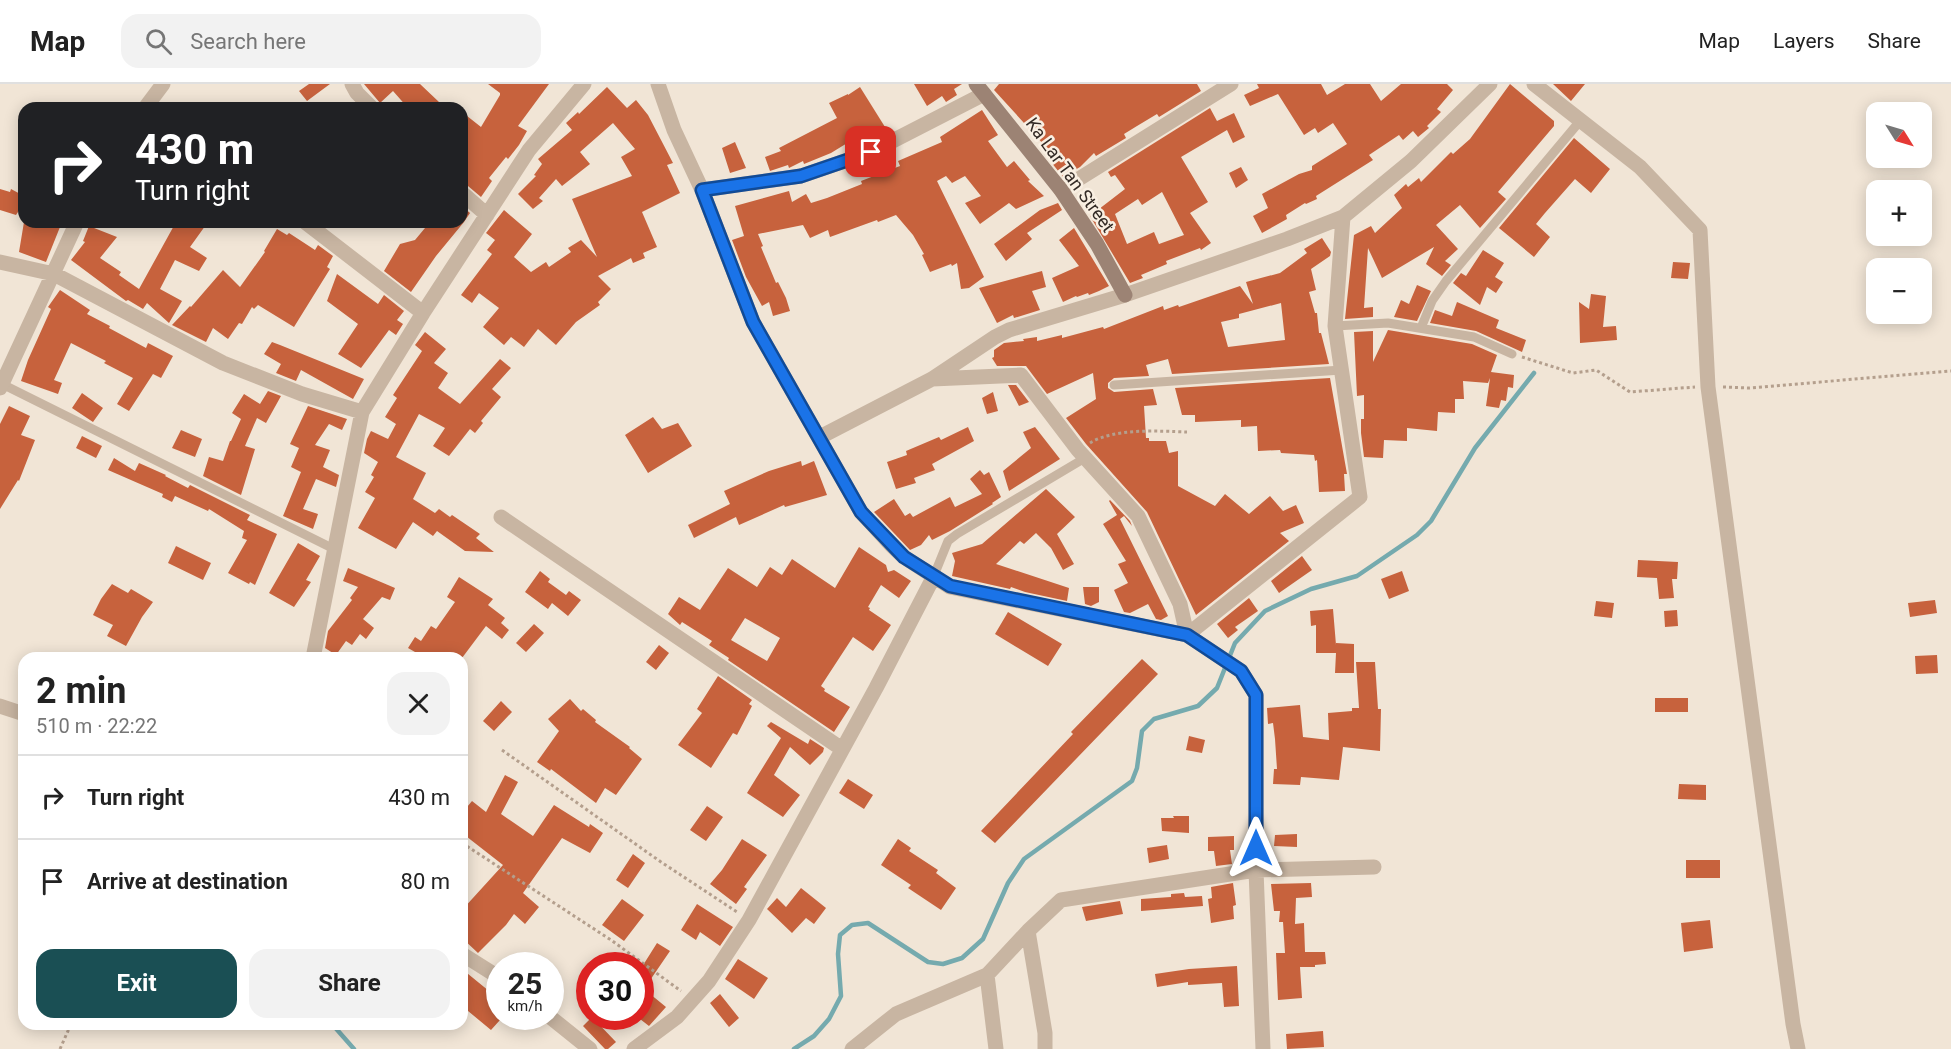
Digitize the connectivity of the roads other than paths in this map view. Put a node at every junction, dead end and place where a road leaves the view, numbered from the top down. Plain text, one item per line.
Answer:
1 (163, 84) edge
2 (352, 84) edge
3 (584, 84) edge
4 (658, 84) edge
5 (1231, 84) edge
6 (1490, 84) edge
7 (1534, 84) edge
8 (980, 89) edge
9 (150, 102) edge
10 (366, 102) edge
11 (1580, 121) junction
12 (702, 190) junction
13 (1061, 190) junction
14 (468, 198) edge
15 (487, 215) junction
16 (1343, 217) junction
17 (74, 228) edge
18 (313, 228) edge
19 (0, 262) edge
20 (54, 274) junction
21 (1125, 295) junction
22 (423, 313) junction
23 (1335, 326) junction
24 (1421, 328) junction
25 (1512, 354) road end
26 (1341, 370) junction
27 (932, 379) junction
28 (1114, 385) dead end
29 (1, 386) edge
30 (362, 412) junction
31 (820, 437) junction
32 (1082, 454) junction
33 (501, 518) dead end
34 (334, 549) junction
35 (933, 578) junction
36 (1187, 635) junction
37 (314, 652) edge
38 (0, 706) edge
39 (18, 712) edge
40 (842, 749) junction
41 (1374, 867) dead end
42 (1256, 870) junction
43 (1028, 930) junction
44 (468, 958) edge
45 (486, 969) edge
46 (987, 975) junction
47 (564, 1028) edge
48 (590, 1049) edge
49 (634, 1049) edge
50 (852, 1049) edge
51 (996, 1049) edge
52 (1046, 1049) edge
53 (1263, 1049) edge
54 (1798, 1049) edge

1 - 9 street
2 - 10 street
3 - 15 street
4 - 12 street
5 - 13 street
6 - 16 street
7 - 11 street
8 - 12 street
8 - 13 street, Ka Lar Tan Street
11 - 24 lane
11 - 54 street
12 - 31 street
13 - 21 street, Ka Lar Tan Street
14 - 15 street
15 - 22 street
16 - 21 street
16 - 23 street
17 - 20 street
18 - 22 street
19 - 20 street
20 - 29 street
20 - 30 street
21 - 27 street
22 - 30 street
23 - 24 lane
23 - 26 street
24 - 25 lane
26 - 28 lane
26 - 36 street
27 - 31 street
27 - 32 street
29 - 34 lane
30 - 34 street
31 - 35 street
32 - 35 lane
32 - 36 street
33 - 40 street
34 - 37 street
35 - 36 street
35 - 40 street
36 - 42 street
38 - 39 street
40 - 49 street
41 - 42 street
42 - 43 street
42 - 53 street
43 - 46 street
43 - 52 street
44 - 45 street
46 - 50 street
46 - 51 street
47 - 48 street

